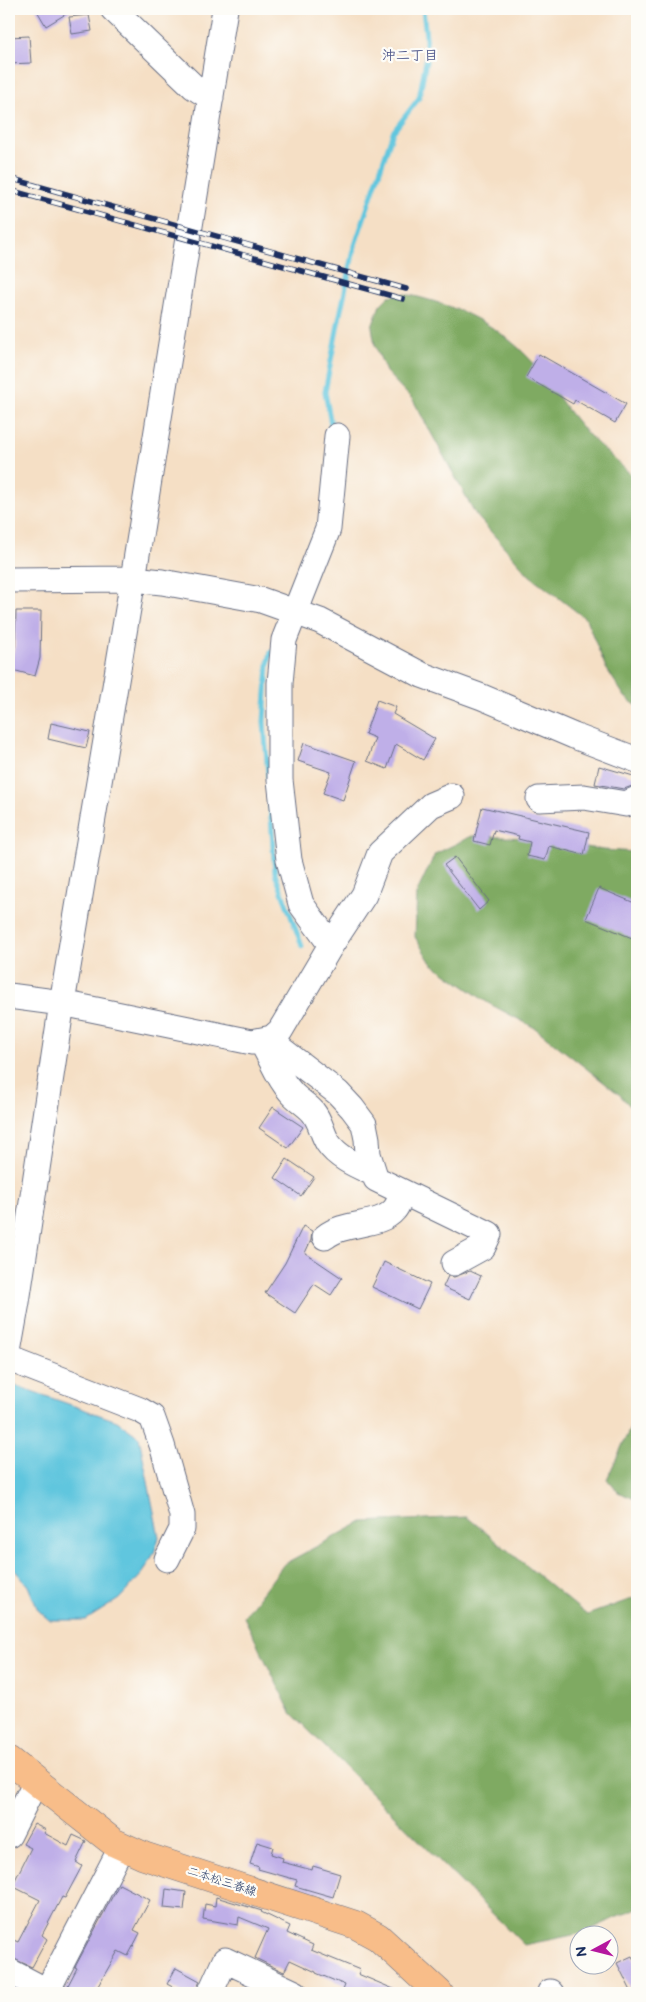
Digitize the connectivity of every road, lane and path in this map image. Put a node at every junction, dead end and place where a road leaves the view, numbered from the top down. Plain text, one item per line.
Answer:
1 (113, 9) edge
2 (225, 9) edge
3 (210, 98) junction
4 (338, 436) dead end
5 (133, 579) junction
6 (9, 580) edge
7 (296, 613) junction
8 (637, 760) edge
9 (452, 796) dead end
10 (539, 799) dead end
11 (637, 799) edge
12 (331, 945) junction
13 (9, 996) edge
14 (62, 1004) junction
15 (267, 1039) junction
16 (373, 1172) junction
17 (403, 1192) junction
18 (325, 1237) dead end
19 (454, 1263) dead end
20 (9, 1347) edge
21 (9, 1359) edge
22 (167, 1559) dead end
23 (9, 1760) edge
24 (36, 1781) junction
25 (9, 1834) edge
26 (122, 1846) junction
27 (9, 1971) edge
28 (46, 1992) edge
29 (210, 1993) edge
30 (294, 1993) edge
31 (438, 1993) edge

1 - 3 street
2 - 3 street
3 - 5 street
4 - 7 street
5 - 6 street
5 - 7 street
5 - 14 street
7 - 8 street
7 - 12 street
9 - 12 street
10 - 11 street
12 - 15 street
13 - 14 street
14 - 15 street
14 - 20 street
15 - 16 street
15 - 16 street
16 - 17 street
17 - 18 street
17 - 19 street
21 - 22 street
23 - 24 main road, 二本松三春線
24 - 25 street
24 - 26 main road, 二本松三春線
26 - 28 street
26 - 31 main road, 二本松三春線
27 - 28 street
29 - 30 street

